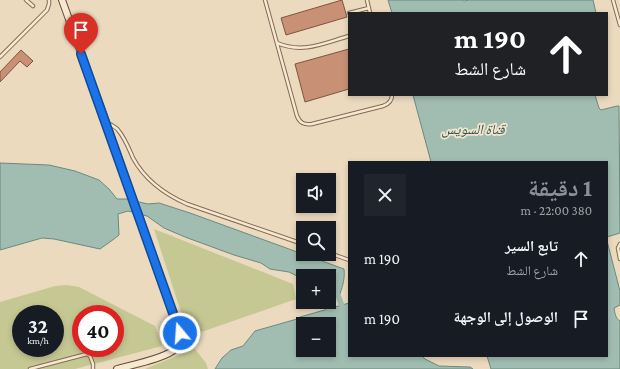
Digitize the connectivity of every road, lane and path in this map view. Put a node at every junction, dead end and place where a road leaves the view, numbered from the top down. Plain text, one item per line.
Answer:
1 (26, 0) edge
2 (49, 0) edge
3 (62, 0) edge
4 (265, 0) edge
5 (367, 0) edge
6 (613, 0) edge
7 (33, 6) dead end
8 (369, 8) junction
9 (353, 12) edge
10 (370, 12) edge
11 (620, 25) edge
12 (348, 36) edge
13 (277, 43) junction
14 (0, 57) edge
15 (392, 96) edge
16 (106, 122) junction
17 (296, 242) edge
18 (620, 244) edge
19 (336, 255) edge
20 (620, 258) edge
21 (348, 260) edge
22 (30, 369) edge
23 (93, 369) edge
24 (117, 369) edge

1 - 7 lane
2 - 14 lane
3 - 16 street
4 - 13 lane
5 - 8 lane
6 - 11 lane
8 - 9 lane
8 - 10 lane
12 - 13 lane
13 - 15 lane
16 - 17 lane
16 - 24 street
18 - 20 lane
19 - 21 lane
22 - 23 lane

